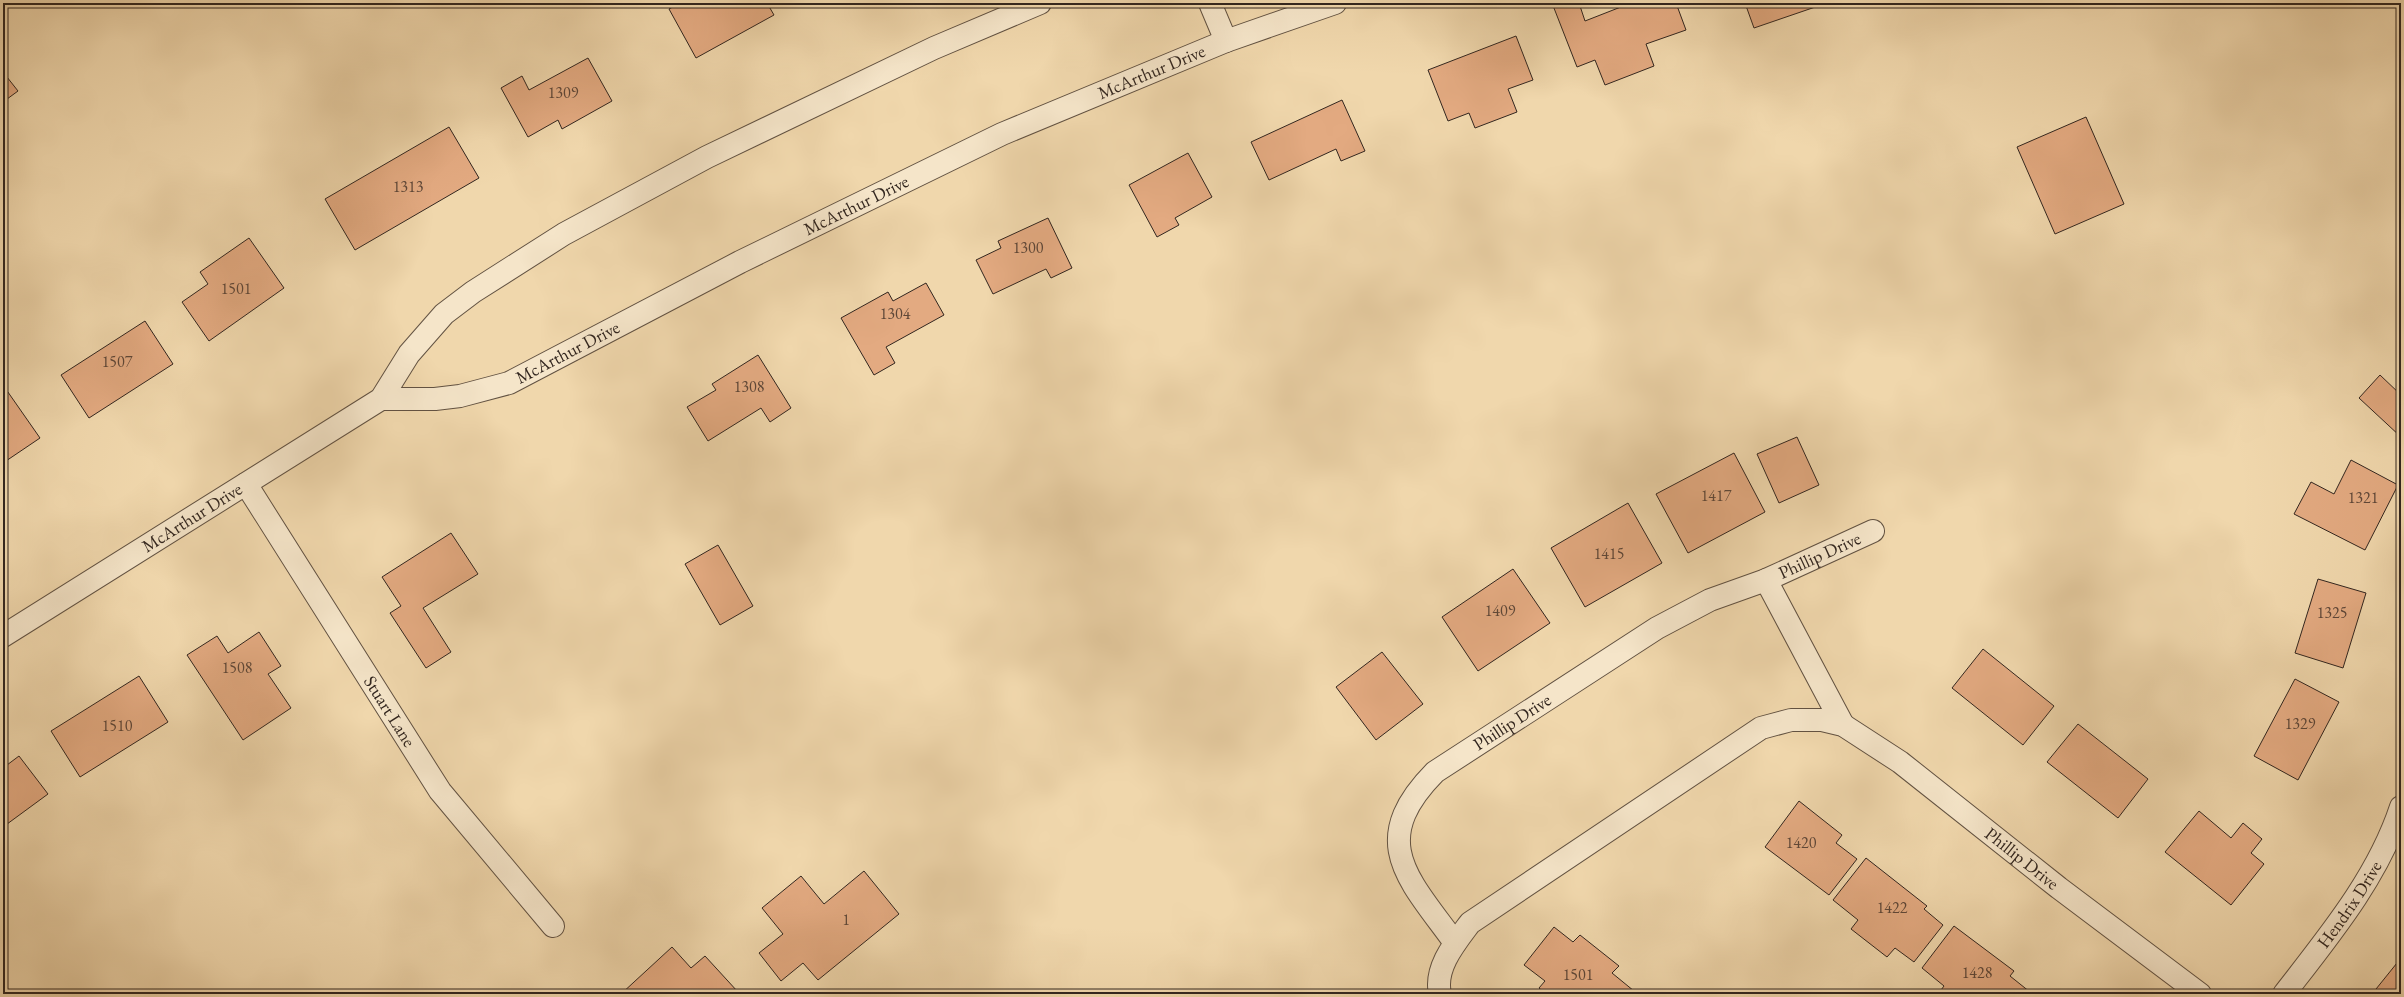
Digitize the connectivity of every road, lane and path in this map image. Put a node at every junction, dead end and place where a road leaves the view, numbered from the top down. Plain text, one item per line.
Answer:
1 (1040, 3) edge
2 (1210, 3) edge
3 (1335, 3) edge
4 (1226, 42) junction
5 (381, 399) junction
6 (246, 484) junction
7 (1873, 531) dead end
8 (1766, 580) junction
9 (3, 636) edge
10 (1842, 725) junction
11 (2401, 807) edge
12 (553, 926) dead end
13 (1455, 943) junction
14 (1440, 994) edge
15 (2200, 994) edge
16 (2284, 994) edge

1 - 5 street, McArthur Drive
2 - 4 street
3 - 4 street, McArthur Drive
4 - 5 street, McArthur Drive
5 - 6 street, McArthur Drive
6 - 9 street, McArthur Drive
6 - 12 street, Stuart Lane
7 - 8 street, Phillip Drive
8 - 10 street, Phillip Drive
8 - 13 street, Phillip Drive
10 - 13 street, Phillip Drive
10 - 15 street, Phillip Drive
11 - 16 street, Hendrix Drive
13 - 14 street, Phillip Drive

